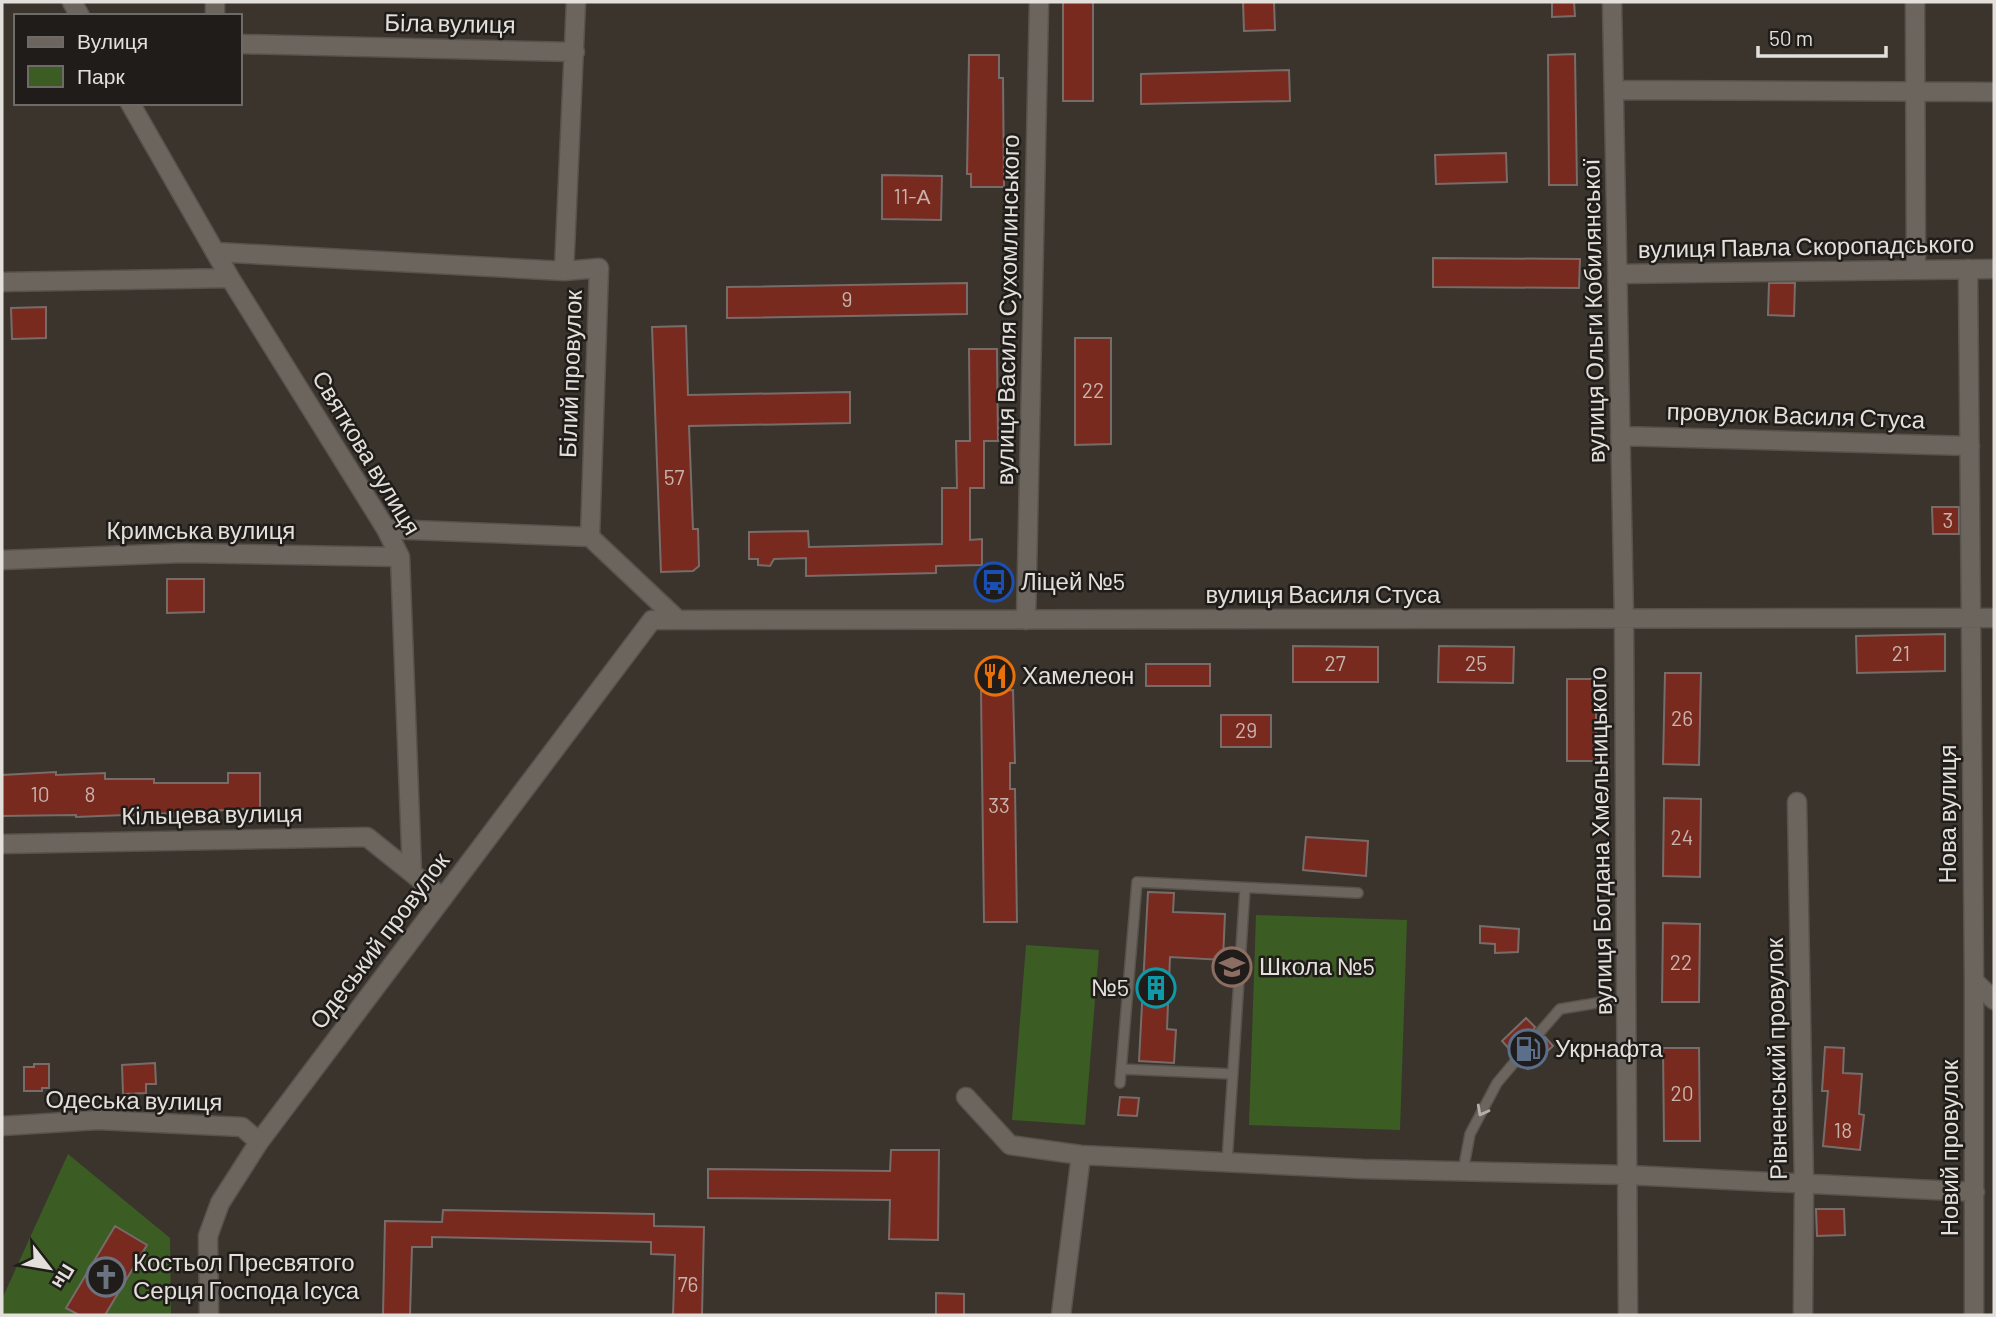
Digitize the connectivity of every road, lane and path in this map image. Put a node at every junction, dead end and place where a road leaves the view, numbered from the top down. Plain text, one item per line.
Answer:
1 (576, 2) edge
2 (1039, 2) edge
3 (1612, 2) edge
4 (1915, 2) edge
5 (242, 44) edge
6 (575, 52) junction
7 (1614, 90) junction
8 (1915, 91) junction
9 (1994, 92) edge
10 (131, 105) edge
11 (215, 252) junction
12 (1968, 269) junction
13 (1994, 269) edge
14 (1916, 270) junction
15 (564, 271) junction
16 (1618, 274) junction
17 (230, 278) junction
18 (2, 282) edge
19 (1620, 436) junction
20 (1970, 446) junction
21 (386, 529) junction
22 (590, 537) junction
23 (400, 557) junction
24 (2, 560) edge
25 (1971, 618) junction
26 (1994, 618) edge
27 (1624, 619) junction
28 (652, 620) joint
29 (678, 620) junction
30 (1026, 620) junction
31 (1797, 802) dead end
32 (2, 844) edge
33 (412, 873) junction
34 (1245, 888) junction
35 (1358, 893) dead end
36 (443, 898) junction
37 (1974, 981) junction
38 (1628, 998) junction
39 (1994, 1000) edge
40 (1540, 1032) dead end
41 (1518, 1058) dead end
42 (1121, 1069) junction
43 (1233, 1074) junction
44 (1120, 1083) dead end
45 (966, 1097) dead end
46 (2, 1126) edge
47 (259, 1142) junction
48 (1081, 1155) junction
49 (1227, 1162) junction
50 (1463, 1171) junction
51 (1628, 1175) junction
52 (1804, 1184) junction
53 (1975, 1192) junction
54 (209, 1315) edge
55 (1061, 1315) edge
56 (1628, 1315) edge
57 (1803, 1315) edge
58 (1974, 1315) edge

1 - 6 street
2 - 30 street, вулиця Василя Сухомлинського
3 - 7 street, вулиця Ольги Кобилянської
4 - 8 street
5 - 6 street, Біла вулиця
6 - 15 street
7 - 8 street
7 - 16 street, вулиця Ольги Кобилянської
8 - 9 street
8 - 14 street
10 - 11 street, Святкова вулиця
11 - 15 street, Білий провулок
11 - 17 street, Святкова вулиця
12 - 13 street, вулиця Павла Скоропадського
12 - 14 street, вулиця Павла Скоропадського
12 - 20 street, Нова вулиця
14 - 16 street, вулиця Павла Скоропадського
15 - 22 street, Білий провулок
16 - 19 street, вулиця Ольги Кобилянської
17 - 18 street
17 - 21 street, Святкова вулиця
19 - 20 street, провулок Василя Стуса
19 - 27 street, вулиця Ольги Кобилянської
20 - 25 street, Нова вулиця
21 - 22 street
21 - 23 street, Святкова вулиця
22 - 29 street
23 - 24 street, Кримська вулиця
23 - 33 street, Святкова вулиця
25 - 26 street, вулиця Василя Стуса
25 - 27 street, вулиця Василя Стуса
25 - 37 street, Нова вулиця
27 - 30 street, вулиця Василя Стуса
27 - 38 street, вулиця Богдана Хмельницького
28 - 29 street, вулиця Василя Стуса
28 - 36 street, Одеський провулок
29 - 30 street, вулиця Василя Стуса
31 - 52 street, Рівненський провулок
32 - 33 street, Кільцева вулиця
33 - 36 street
34 - 35 lane
34 - 42 lane
34 - 43 lane
36 - 47 street, Одеський провулок
37 - 39 street
37 - 53 street, Новий провулок
38 - 40 lane
38 - 51 street, вулиця Богдана Хмельницького
41 -> 50 lane
42 - 43 lane
42 - 44 lane
43 - 49 lane
45 - 48 street
46 - 47 street, Одеська вулиця
47 - 54 street, Одеський провулок
48 - 49 street
48 - 55 street
49 - 50 street
50 - 51 street
51 - 52 street
51 - 56 street, вулиця Богдана Хмельницького
52 - 53 street
52 - 57 street, Рівненський провулок
53 - 58 street, Новий провулок

